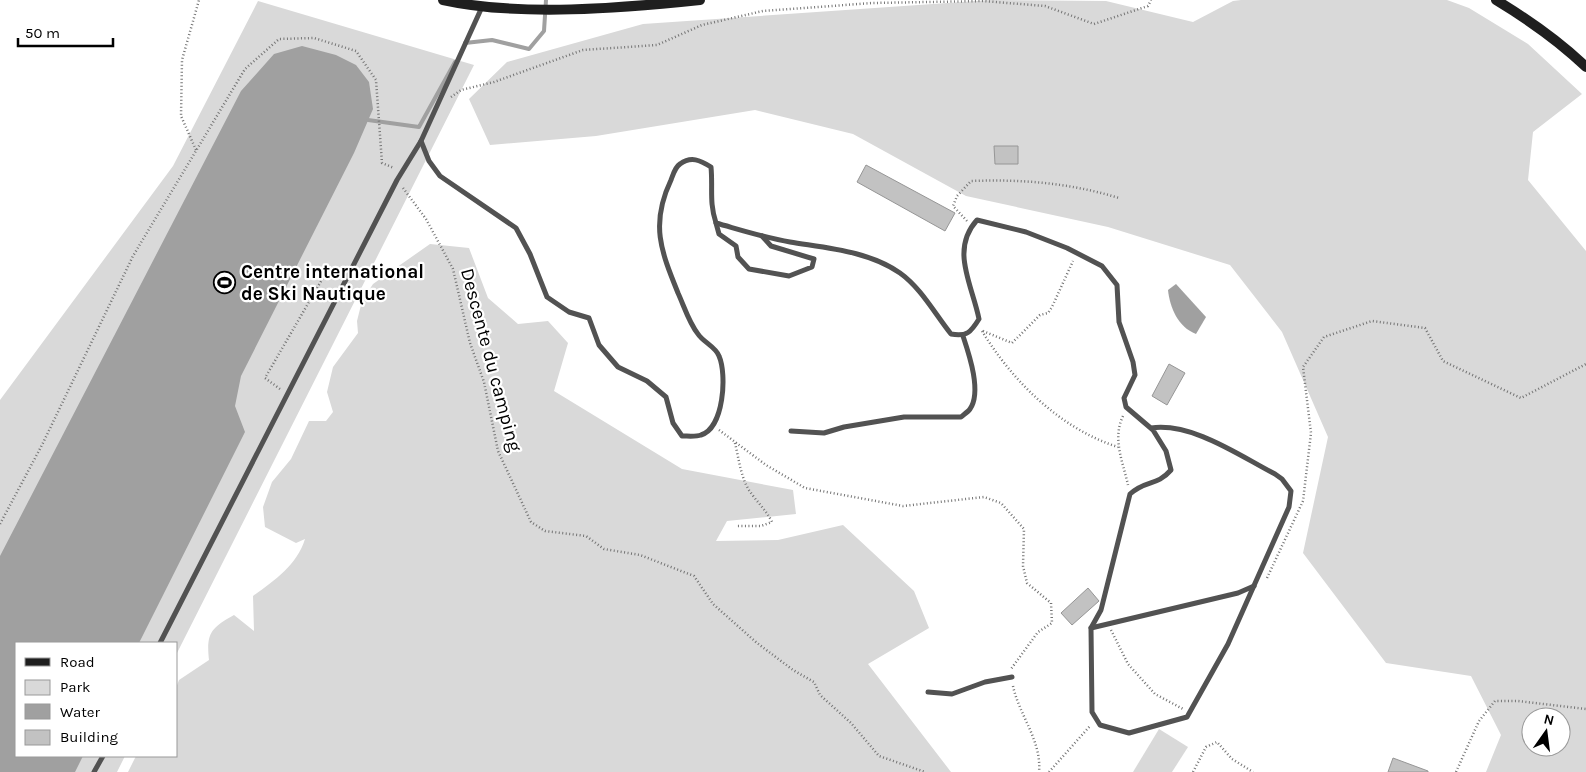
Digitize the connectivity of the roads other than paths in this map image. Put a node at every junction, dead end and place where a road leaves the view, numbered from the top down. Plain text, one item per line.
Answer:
1 (443, 0) edge
2 (700, 0) edge
3 (1496, 0) edge
4 (482, 6) junction
5 (1586, 67) edge
6 (421, 141) junction
7 (716, 223) junction
8 (762, 235) junction
9 (962, 336) junction
10 (1151, 428) junction
11 (791, 431) dead end
12 (1254, 586) junction
13 (1090, 628) junction
14 (161, 642) edge
15 (1012, 676) road end
16 (928, 692) dead end
17 (102, 757) edge
18 (94, 772) edge

1 - 4 main road
2 - 4 main road
3 - 5 main road
4 - 6 lane
6 - 7 lane
6 - 14 lane
7 - 8 lane
7 - 8 lane
8 - 9 lane
9 - 10 lane
9 - 11 lane
10 - 12 lane
10 - 13 lane
12 - 13 lane
12 - 13 lane
15 - 16 lane
17 - 18 lane

